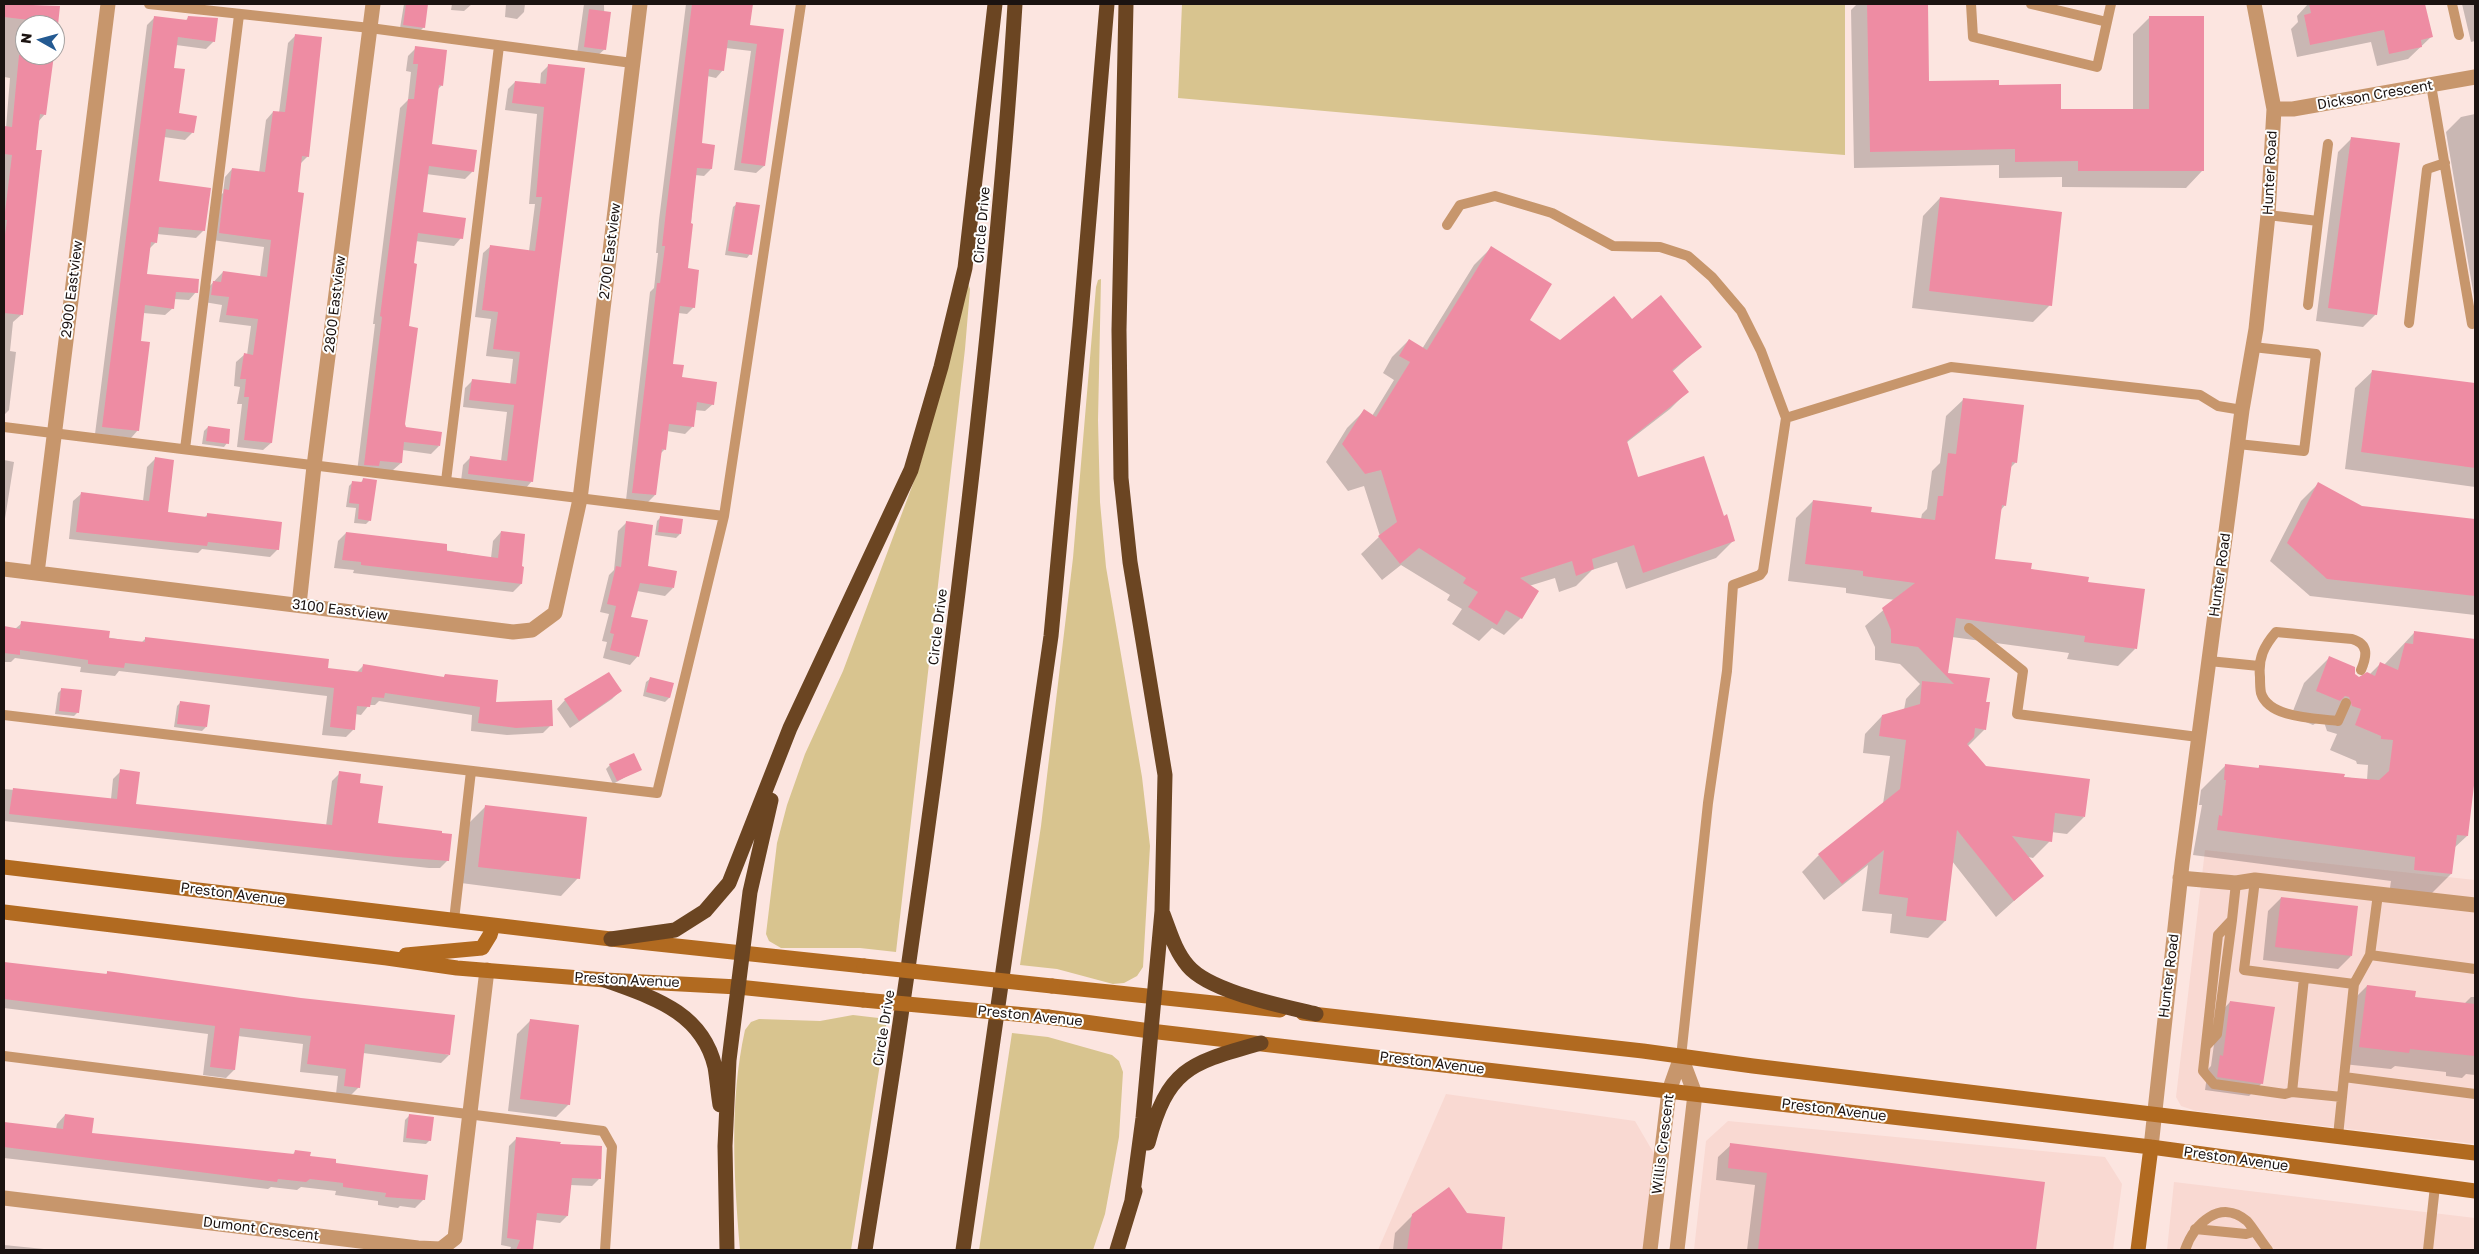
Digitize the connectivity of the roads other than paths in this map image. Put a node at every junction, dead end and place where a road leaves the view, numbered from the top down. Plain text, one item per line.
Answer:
1 (108, 4) edge
2 (149, 4) edge
3 (373, 4) edge
4 (640, 4) edge
5 (801, 4) edge
6 (995, 4) edge
7 (1014, 4) edge
8 (1107, 4) edge
9 (1126, 4) edge
10 (1971, 4) edge
11 (2031, 4) edge
12 (2111, 4) edge
13 (2254, 4) edge
14 (2452, 4) edge
15 (239, 15) junction
16 (2107, 22) junction
17 (370, 28) junction
18 (2459, 34) dead end
19 (499, 46) junction
20 (632, 63) junction
21 (2475, 77) edge
22 (2431, 85) junction
23 (2274, 110) junction
24 (2328, 144) dead end
25 (2445, 163) junction
26 (2268, 215) junction
27 (2318, 221) junction
28 (1447, 225) dead end
29 (2308, 305) dead end
30 (2409, 323) dead end
31 (2472, 324) dead end
32 (2253, 347) junction
33 (2242, 410) junction
34 (1786, 418) junction
35 (4, 427) edge
36 (54, 434) junction
37 (2238, 444) junction
38 (185, 449) junction
39 (314, 466) junction
40 (446, 481) junction
41 (580, 499) junction
42 (724, 516) junction
43 (4, 569) edge
44 (37, 574) junction
45 (299, 605) junction
46 (1969, 628) dead end
47 (2209, 661) junction
48 (2259, 666) junction
49 (2361, 670) dead end
50 (2346, 703) dead end
51 (4, 715) edge
52 (790, 728) junction
53 (2198, 737) junction
54 (471, 771) junction
55 (4, 867) edge
56 (2180, 878) junction
57 (2255, 880) junction
58 (2236, 883) junction
59 (2378, 894) junction
60 (2475, 905) edge
61 (1162, 911) junction
62 (4, 912) edge
63 (454, 920) junction
64 (493, 925) junction
65 (611, 939) junction
66 (742, 952) junction
67 (2370, 955) junction
68 (387, 958) junction
69 (2475, 969) edge
70 (487, 970) junction
71 (2304, 978) junction
72 (605, 980) junction
73 (2354, 984) junction
74 (738, 987) junction
75 (1154, 996) junction
76 (1316, 1014) junction
77 (1150, 1031) junction
78 (1261, 1043) junction
79 (4, 1056) edge
80 (1681, 1057) junction
81 (2344, 1077) junction
82 (1669, 1091) junction
83 (2292, 1092) junction
84 (1695, 1094) junction
85 (2475, 1094) edge
86 (2342, 1097) junction
87 (471, 1113) junction
88 (2154, 1114) junction
89 (2338, 1136) junction
90 (725, 1146) junction
91 (2151, 1147) junction
92 (2475, 1153) edge
93 (2435, 1186) junction
94 (2475, 1191) edge
95 (4, 1198) edge
96 (1132, 1200) junction
97 (2195, 1229) junction
98 (2253, 1232) junction
99 (605, 1250) edge
100 (727, 1250) edge
101 (865, 1250) edge
102 (963, 1250) edge
103 (1117, 1250) edge
104 (1650, 1250) edge
105 (1677, 1250) edge
106 (2138, 1250) edge
107 (2186, 1250) edge
108 (2268, 1250) edge
109 (2428, 1250) edge

1 - 36 street, 2900 Eastview
2 - 15 lane
3 - 17 street, 2800 Eastview
4 - 20 street, 2700 Eastview
5 - 42 lane
6 - 52 highway
7 - 101 highway, Circle Drive
8 - 102 highway
9 - 61 highway
10 - 16 lane
11 - 16 lane
12 - 16 lane
13 - 23 street, Hunter Road
14 - 18 lane
15 - 17 lane
15 - 38 lane
17 - 19 lane
17 - 39 street, 2800 Eastview
19 - 20 lane
19 - 40 lane
20 - 41 street, 2700 Eastview
21 - 22 street, Dickson Crescent
22 - 23 street, Dickson Crescent
22 - 25 lane
23 - 26 street, Hunter Road
24 - 27 lane
25 - 30 lane
25 - 31 lane
26 - 27 lane
26 - 32 street, Hunter Road
27 - 29 lane
28 - 34 lane
32 - 33 street, Hunter Road
32 - 37 lane
33 - 34 lane
33 - 37 street, Hunter Road
34 - 80 lane
35 - 36 lane
36 - 38 lane
36 - 44 street, 2900 Eastview
37 - 47 street, Hunter Road
38 - 39 lane
39 - 40 lane
39 - 45 street, 2800 Eastview
40 - 41 lane
41 - 42 lane
41 - 45 street, 3100 Eastview
42 - 54 lane
43 - 44 street, 3100 Eastview
44 - 45 street, 3100 Eastview
46 - 53 lane
47 - 48 lane
47 - 53 street, Hunter Road
48 - 49 lane
48 - 50 lane
51 - 54 lane
52 - 65 highway
52 - 66 highway
53 - 56 street, Hunter Road
54 - 63 lane
55 - 63 main road, Preston Avenue
56 - 58 street
56 - 88 street, Hunter Road
57 - 58 street
57 - 59 street
57 - 71 lane
58 - 83 lane
59 - 60 street
59 - 67 lane
61 - 75 highway
61 - 76 highway
62 - 68 main road, Preston Avenue
63 - 64 main road, Preston Avenue
64 - 65 main road, Preston Avenue
64 - 68 main road, Preston Avenue
65 - 66 main road, Preston Avenue
66 - 74 highway
66 - 75 main road, Preston Avenue, bridge
67 - 69 lane
67 - 73 lane
68 - 70 main road, Preston Avenue
70 - 72 main road, Preston Avenue
70 - 87 street, Dumont Crescent
71 - 73 lane
71 - 83 lane
72 - 74 main road, Preston Avenue
72 - 90 highway
73 - 81 lane
74 - 77 main road, Preston Avenue, bridge
74 - 90 highway
75 - 76 main road, Preston Avenue
75 - 77 highway
76 - 80 main road, Preston Avenue
77 - 78 main road, Preston Avenue
77 - 96 highway
78 - 82 main road, Preston Avenue
78 - 96 highway
79 - 87 lane
80 - 82 street, Willis Crescent
80 - 84 street, Willis Crescent
80 - 88 main road, Preston Avenue
81 - 85 lane
81 - 86 lane
82 - 84 main road, Preston Avenue
82 - 104 street, Willis Crescent
83 - 86 lane
84 - 91 main road, Preston Avenue
84 - 105 street, Willis Crescent
86 - 89 lane
87 - 95 street, Dumont Crescent
87 - 99 lane
88 - 89 main road, Preston Avenue
88 - 91 street, Hunter Road
89 - 92 main road, Preston Avenue
90 - 100 highway
91 - 93 main road, Preston Avenue
91 - 106 main road
93 - 94 main road, Preston Avenue
93 - 109 lane
96 - 103 highway
97 - 98 lane
97 - 98 lane
97 - 107 lane
98 - 108 lane

